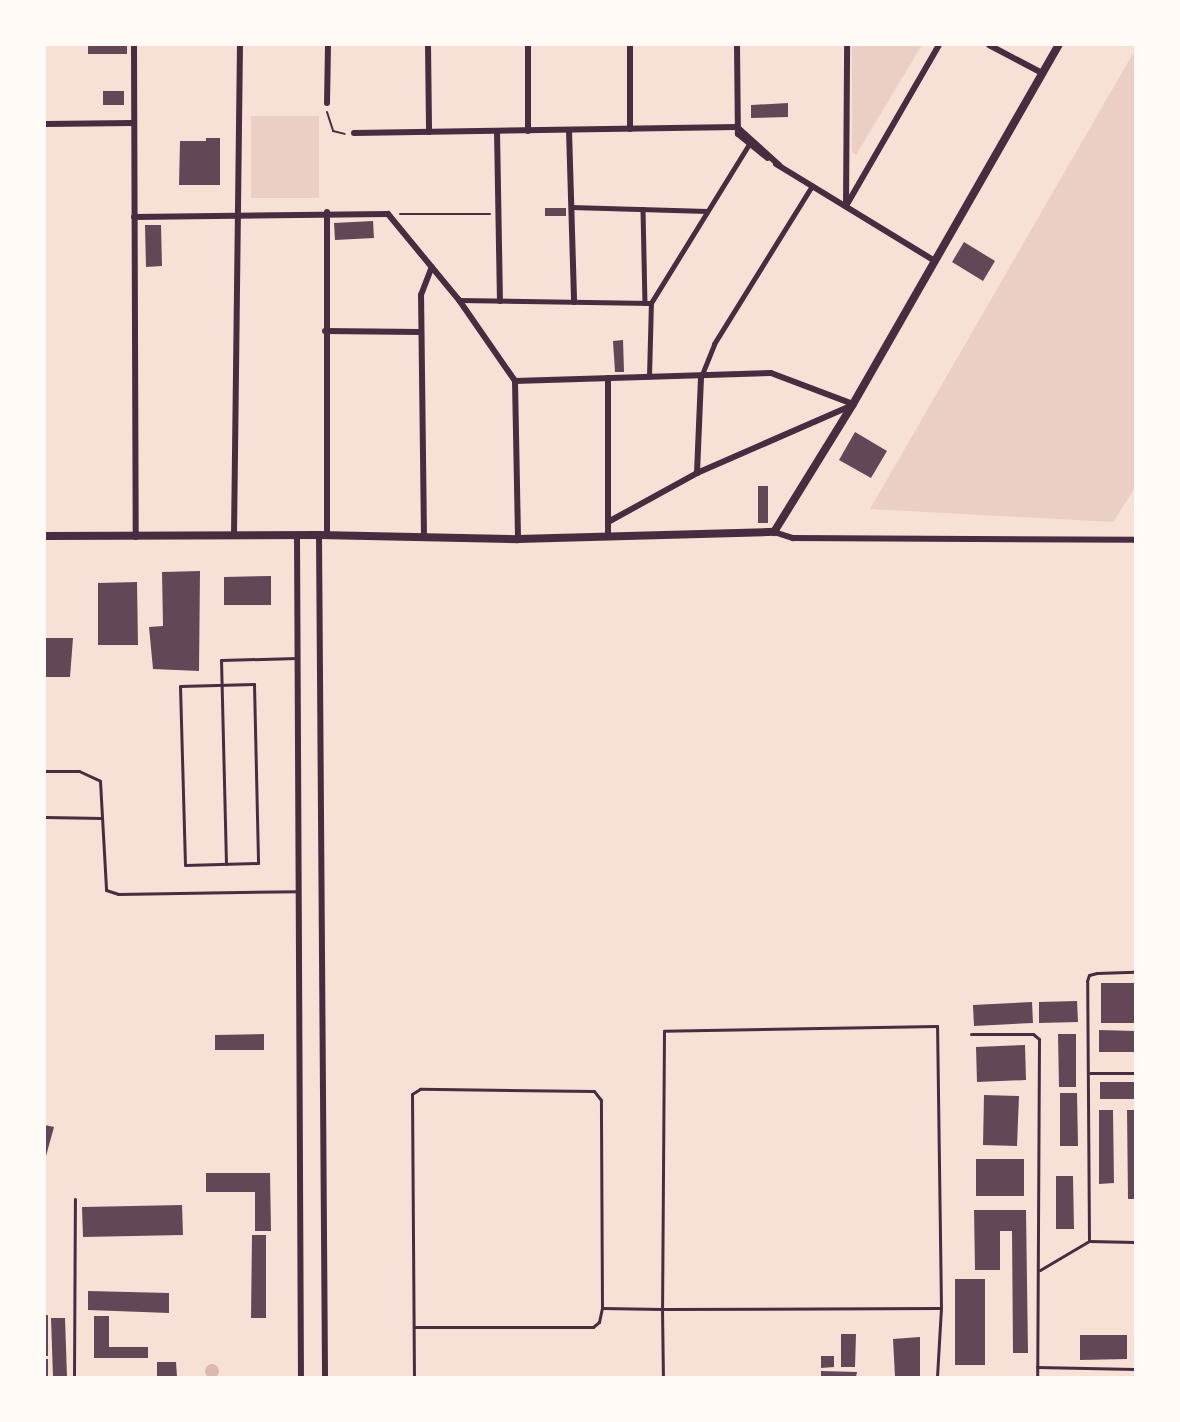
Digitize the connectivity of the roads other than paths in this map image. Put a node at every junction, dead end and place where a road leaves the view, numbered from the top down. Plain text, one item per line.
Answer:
1 (134, 45) edge
2 (240, 45) edge
3 (328, 45) edge
4 (428, 45) edge
5 (528, 45) edge
6 (630, 45) edge
7 (737, 45) edge
8 (846, 45) edge
9 (939, 45) edge
10 (989, 45) edge
11 (1059, 45) edge
12 (1042, 74) junction
13 (327, 103) road end
14 (133, 123) junction
15 (45, 124) edge
16 (737, 127) junction
17 (630, 129) junction
18 (569, 130) junction
19 (497, 131) junction
20 (528, 131) junction
21 (429, 132) junction
22 (354, 133) road end
23 (748, 146) junction
24 (779, 165) junction
25 (812, 186) junction
26 (846, 206) junction
27 (571, 207) junction
28 (643, 209) junction
29 (707, 211) junction
30 (327, 212) junction
31 (238, 214) junction
32 (134, 217) junction
33 (935, 261) junction
34 (432, 267) junction
35 (459, 300) junction
36 (500, 301) junction
37 (574, 302) junction
38 (648, 303) junction
39 (325, 331) junction
40 (420, 332) junction
41 (700, 376) junction
42 (649, 377) junction
43 (608, 378) junction
44 (515, 381) junction
45 (853, 404) junction
46 (697, 473) junction
47 (608, 522) junction
48 (774, 532) junction
49 (234, 535) junction
50 (297, 535) junction
51 (323, 535) junction
52 (45, 536) edge
53 (136, 537) junction
54 (424, 537) junction
55 (609, 537) junction
56 (518, 539) junction
57 (1135, 540) edge
58 (297, 658) junction
59 (222, 685) junction
60 (45, 771) edge
61 (45, 817) edge
62 (102, 818) junction
63 (226, 864) junction
64 (299, 891) junction
65 (1135, 972) edge
66 (970, 1034) dead end
67 (1090, 1073) junction
68 (1135, 1073) edge
69 (75, 1199) dead end
70 (1089, 1241) junction
71 (1135, 1242) edge
72 (1040, 1270) junction
73 (602, 1308) junction
74 (940, 1308) junction
75 (662, 1309) junction
76 (414, 1327) junction
77 (1037, 1367) junction
78 (1135, 1369) edge
79 (74, 1377) edge
80 (301, 1377) edge
81 (325, 1377) edge
82 (414, 1377) edge
83 (663, 1377) edge
84 (938, 1377) edge
85 (1037, 1377) edge

1 - 14 street
2 - 31 street
3 - 13 street
4 - 21 street
5 - 20 street
6 - 17 street
7 - 16 street
8 - 26 street
9 - 26 street
10 - 12 street
11 - 12 street
12 - 33 street
14 - 15 street
14 - 32 street
16 - 17 street
16 - 23 street
16 - 24 street
17 - 18 street
18 - 20 street
18 - 27 street
19 - 20 street
19 - 21 street
19 - 36 street
21 - 22 street
23 - 24 street
23 - 29 street
24 - 25 street
25 - 26 street
25 - 41 street
26 - 33 street
27 - 28 street
27 - 37 street
28 - 29 street
28 - 38 street
29 - 38 street
30 - 31 street
30 - 34 street
30 - 39 street
31 - 32 street
31 - 49 street
32 - 53 street
33 - 45 street
34 - 35 street
34 - 40 street
35 - 36 street
35 - 44 street
36 - 37 street
37 - 38 street
38 - 42 street
39 - 40 street
39 - 51 street
40 - 54 street
41 - 42 street
41 - 45 street
41 - 46 street
42 - 43 street
43 - 44 street
43 - 47 street
44 - 56 street
45 - 46 street
45 - 48 street
46 - 47 street
47 - 55 street
48 - 55 street
48 - 57 street
49 - 50 street
49 - 53 street
50 - 51 street
50 - 58 street
51 - 54 street
51 - 81 street
52 - 53 street
54 - 56 street
55 - 56 street
58 - 59 lane
58 - 64 street
59 - 63 lane
59 - 63 lane
59 - 63 lane
60 - 62 lane
61 - 62 lane
62 - 64 lane
64 - 80 street
65 - 67 lane
66 - 72 lane
67 - 68 lane
67 - 70 lane
69 - 79 lane
70 - 71 lane
70 - 72 lane
72 - 77 lane
73 - 75 lane
73 - 76 lane
73 - 76 lane
74 - 75 lane
74 - 75 lane
74 - 84 lane
75 - 83 lane
76 - 82 lane
77 - 78 lane
77 - 85 lane

